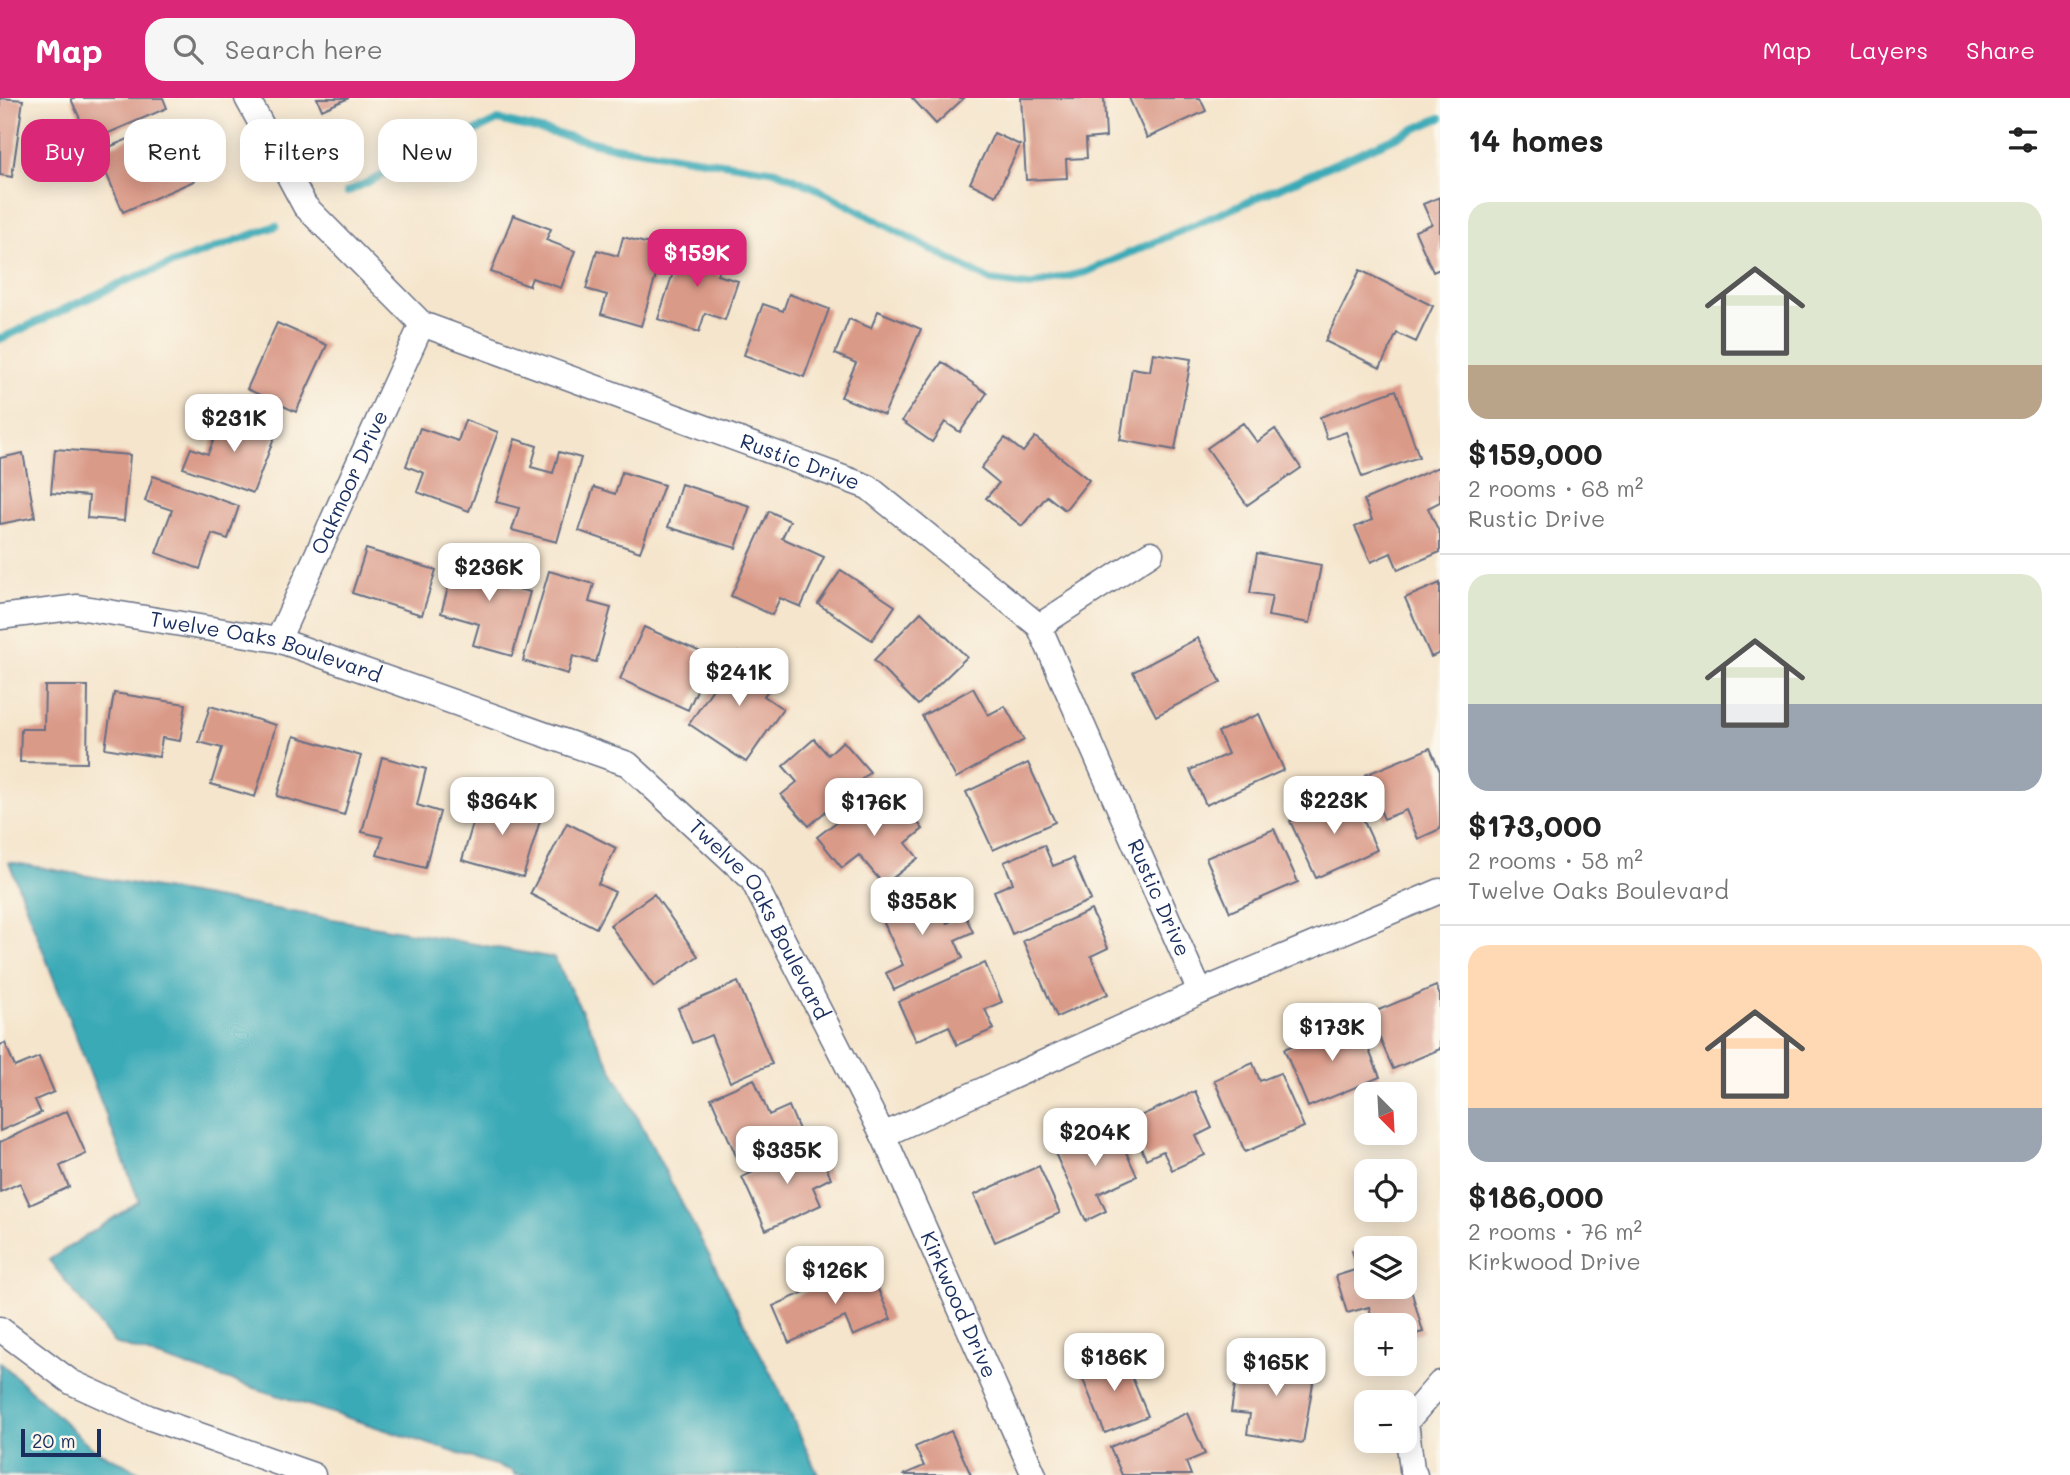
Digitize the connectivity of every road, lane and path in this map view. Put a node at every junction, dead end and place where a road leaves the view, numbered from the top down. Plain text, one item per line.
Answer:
1 (247, 98) edge
2 (422, 324) junction
3 (1151, 553) dead end
4 (0, 617) edge
5 (1039, 626) junction
6 (278, 640) junction
7 (1440, 891) edge
8 (1200, 992) junction
9 (883, 1135) junction
10 (0, 1329) edge
11 (1440, 1383) edge
12 (313, 1475) edge
13 (1034, 1475) edge
14 (1415, 1475) edge

1 - 2 street, Rustic Drive
2 - 5 street, Rustic Drive
2 - 6 street, Oakmoor Drive
3 - 5 street
4 - 6 street, Twelve Oaks Boulevard
5 - 8 street, Rustic Drive
6 - 9 street, Twelve Oaks Boulevard
7 - 8 street
8 - 9 street
9 - 13 street, Kirkwood Drive
10 - 12 street
11 - 14 street

